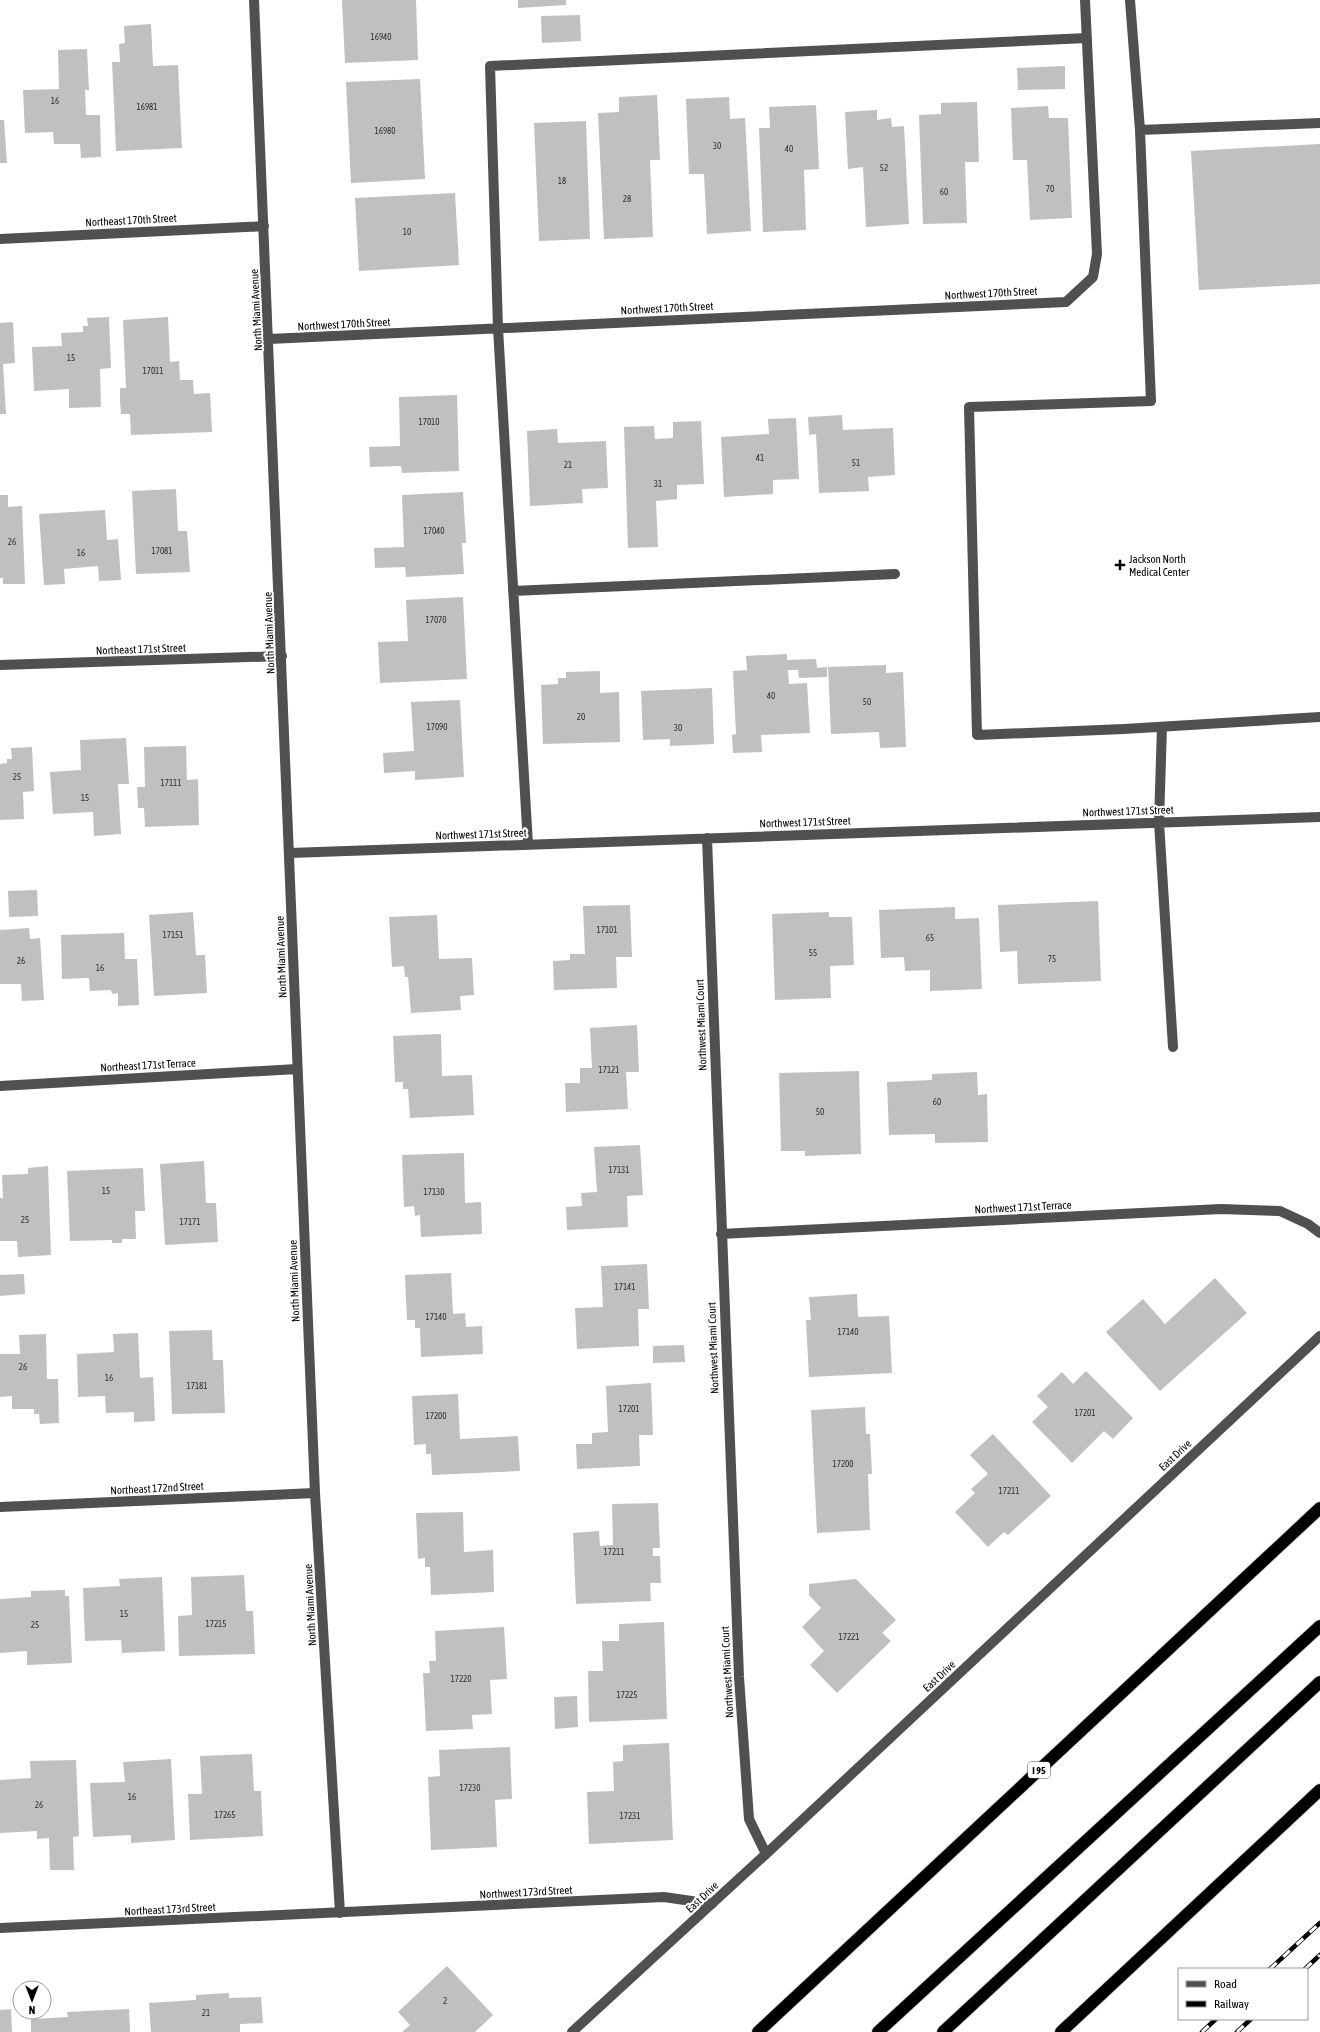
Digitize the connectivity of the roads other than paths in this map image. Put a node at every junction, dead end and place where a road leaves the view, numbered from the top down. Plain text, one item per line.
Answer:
1 (254, 0) edge
2 (1085, 0) edge
3 (1130, 0) edge
4 (1087, 38) junction
5 (1320, 123) edge
6 (1140, 130) junction
7 (264, 226) junction
8 (0, 239) edge
9 (498, 328) junction
10 (269, 339) junction
11 (895, 574) dead end
12 (513, 591) junction
13 (282, 656) junction
14 (0, 665) edge
15 (1320, 717) edge
16 (1162, 727) junction
17 (1320, 816) edge
18 (1159, 822) junction
19 (707, 838) junction
20 (528, 845) junction
21 (290, 853) junction
22 (1173, 1047) dead end
23 (297, 1069) junction
24 (0, 1086) edge
25 (1320, 1233) edge
26 (721, 1234) junction
27 (1320, 1336) edge
28 (315, 1493) junction
29 (0, 1507) edge
30 (1320, 1508) edge
31 (1320, 1626) edge
32 (1320, 1682) edge
33 (1320, 1790) edge
34 (766, 1854) junction
35 (712, 1904) junction
36 (340, 1913) junction
37 (0, 1928) edge
38 (572, 2032) edge
39 (758, 2032) edge
40 (878, 2032) edge
41 (943, 2032) edge
42 (1061, 2032) edge

1 - 7 street, North Miami Avenue
2 - 4 street
3 - 6 street
4 - 9 street, Northwest 170th Street
4 - 9 street
5 - 6 street
6 - 16 street
7 - 8 street, Northeast 170th Street
7 - 10 street, North Miami Avenue
9 - 10 street, Northwest 170th Street
9 - 12 street
10 - 13 street, North Miami Avenue
11 - 12 street
12 - 20 street
13 - 14 street, Northeast 171st Street
13 - 21 street, North Miami Avenue
15 - 16 street
16 - 18 street
17 - 18 street, Northwest 171st Street
18 - 19 street, Northwest 171st Street
18 - 22 street
19 - 20 street, Northwest 171st Street
19 - 26 street, Northwest Miami Court
20 - 21 street, Northwest 171st Street
21 - 23 street, North Miami Avenue
23 - 24 street, Northeast 171st Terrace
23 - 28 street, North Miami Avenue
25 - 26 street, Northwest 171st Terrace
26 - 34 street, Northwest Miami Court
27 - 34 street, East Drive
28 - 29 street, Northeast 172nd Street
28 - 36 street, North Miami Avenue
30 - 39 highway, I 95
31 - 40 highway
32 - 41 highway
33 - 42 highway
34 - 35 street, East Drive
35 - 36 street, Northwest 173rd Street
35 - 38 street, East Drive
36 - 37 street, Northeast 173rd Street

